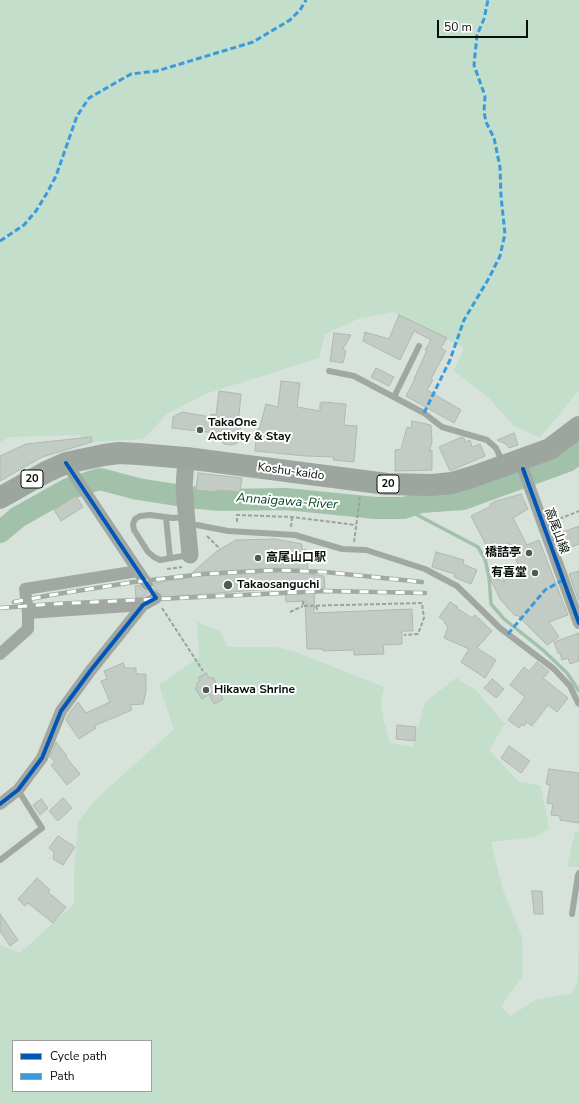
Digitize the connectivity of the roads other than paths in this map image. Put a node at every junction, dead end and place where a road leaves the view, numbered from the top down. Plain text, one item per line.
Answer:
1 (419, 346) dead end
2 (329, 371) dead end
3 (394, 397) junction
4 (579, 428) edge
5 (186, 458) junction
6 (517, 466) junction
7 (70, 468) junction
8 (0, 498) edge
9 (166, 517) junction
10 (189, 518) junction
11 (190, 555) joint
12 (170, 558) junction
13 (138, 571) junction
14 (147, 584) dead end
15 (156, 598) road end
16 (143, 605) junction
17 (28, 613) junction
18 (579, 623) edge
19 (0, 654) edge
20 (579, 704) edge
21 (18, 790) junction
22 (0, 804) edge
23 (0, 860) edge
24 (579, 873) edge
25 (572, 914) dead end

1 - 3 lane
2 - 3 lane
3 - 6 lane
4 - 6 highway, Koshu-kaido / 20
5 - 6 highway, Koshu-kaido / 20
5 - 7 highway, Koshu-kaido / 20
5 - 10 street
6 - 18 street, 高尾山線
7 - 8 highway, Koshu-kaido / 20
7 - 13 street
9 - 10 lane
9 - 12 lane
9 - 12 lane
10 - 11 street
10 - 20 lane
11 - 12 lane
13 - 14 street
13 - 17 street
15 - 16 street
16 - 17 street
16 - 21 street
17 - 19 street
21 - 22 street
21 - 23 lane
24 - 25 lane

